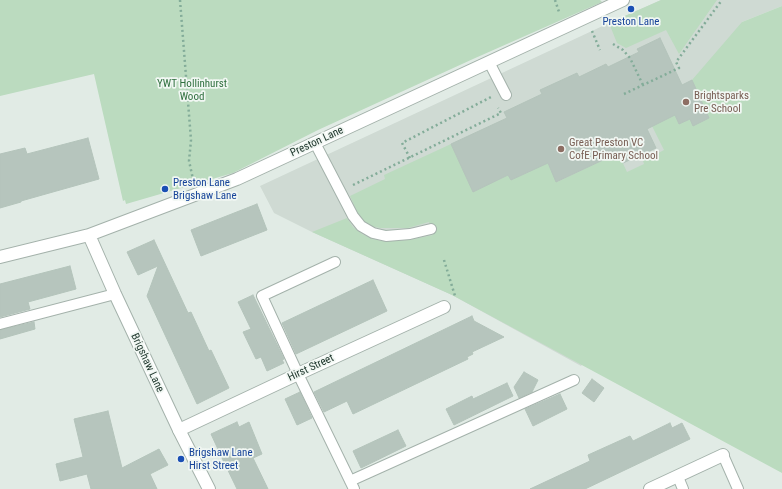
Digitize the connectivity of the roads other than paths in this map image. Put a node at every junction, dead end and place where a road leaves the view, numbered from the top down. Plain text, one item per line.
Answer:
1 (623, 0) edge
2 (488, 62) junction
3 (505, 93) road end
4 (315, 143) junction
5 (431, 229) dead end
6 (89, 235) junction
7 (0, 257) edge
8 (336, 262) dead end
9 (115, 294) junction
10 (444, 307) road end
11 (0, 324) edge
12 (298, 374) junction
13 (574, 380) dead end
14 (179, 430) junction
15 (723, 455) joint
16 (678, 477) junction
17 (352, 485) edge
18 (209, 489) edge
19 (650, 489) edge
20 (683, 489) edge
21 (738, 489) edge

1 - 2 street, Preston Lane
2 - 3 lane
2 - 4 street, Preston Lane
4 - 5 lane
4 - 6 street, Preston Lane
6 - 7 street, Preston Lane
6 - 9 street, Brigshaw Lane
8 - 12 lane
9 - 11 lane
9 - 14 street, Brigshaw Lane
10 - 12 street, Hirst Street
12 - 14 street, Hirst Street
12 - 17 lane
13 - 17 lane
14 - 18 street, Brigshaw Lane
15 - 16 street
15 - 21 lane
16 - 19 street
16 - 20 lane

